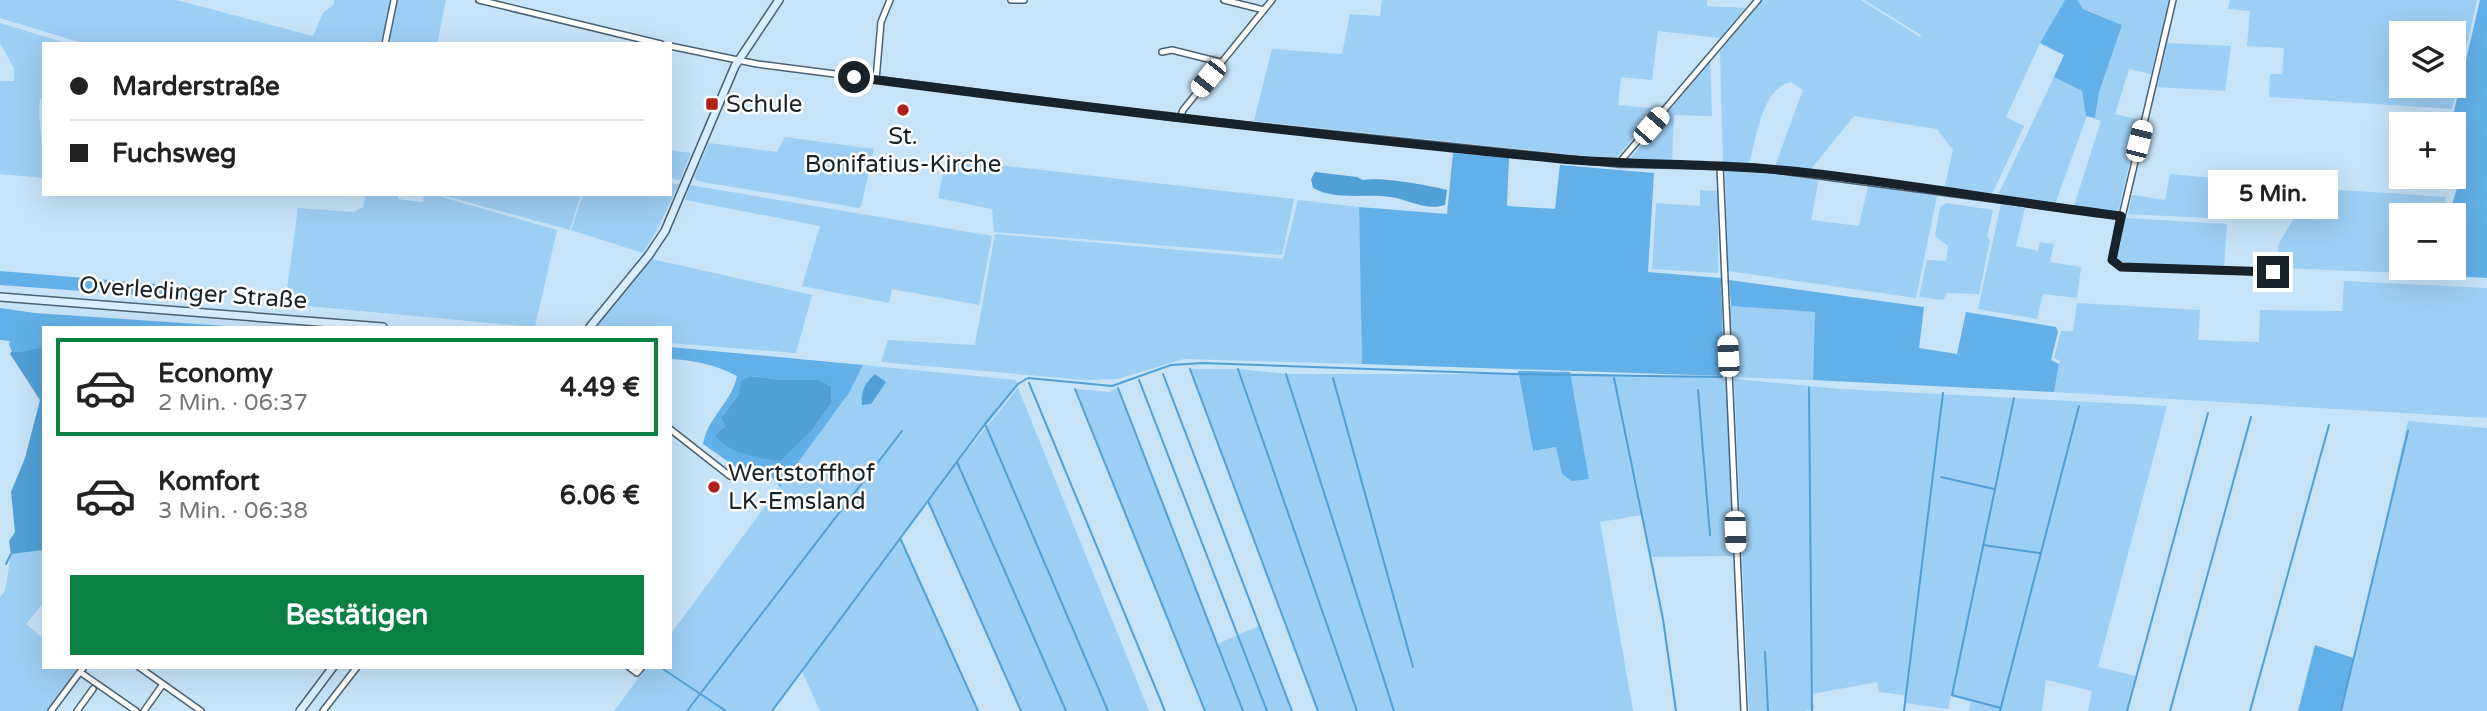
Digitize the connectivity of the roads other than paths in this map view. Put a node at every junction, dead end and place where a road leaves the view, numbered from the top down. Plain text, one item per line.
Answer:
1 (394, 0) edge
2 (479, 0) edge
3 (779, 0) edge
4 (890, 0) edge
5 (1011, 0) edge
6 (1024, 0) edge
7 (1224, 0) edge
8 (1272, 0) edge
9 (1758, 0) edge
10 (2173, 0) edge
11 (1264, 10) junction
12 (385, 42) edge
13 (653, 42) edge
14 (672, 46) edge
15 (1162, 52) dead end
16 (738, 61) junction
17 (1220, 62) junction
18 (876, 80) junction
19 (1180, 118) junction
20 (1618, 164) junction
21 (1720, 167) junction
22 (2121, 216) junction
23 (2273, 272) dead end
24 (0, 297) edge
25 (370, 326) edge
26 (591, 326) edge
27 (672, 431) edge
28 (730, 476) dead end
29 (82, 669) edge
30 (142, 669) edge
31 (332, 669) edge
32 (355, 669) edge
33 (163, 684) junction
34 (93, 688) dead end
35 (51, 711) edge
36 (77, 711) edge
37 (136, 711) edge
38 (144, 711) edge
39 (201, 711) edge
40 (300, 711) edge
41 (323, 711) edge
42 (1744, 711) edge

1 - 12 street
2 - 13 street
3 - 16 street
4 - 18 street
5 - 6 street
7 - 11 street
8 - 11 street
9 - 20 street
10 - 22 street
11 - 17 street
14 - 16 street
15 - 17 street
16 - 18 street
16 - 26 street
17 - 19 street
18 - 19 street
19 - 20 street
20 - 21 street
21 - 22 street
21 - 42 street
22 - 23 street
24 - 25 street, Overledinger Straße
27 - 28 street
29 - 35 street
29 - 37 street
30 - 33 street
31 - 40 street
32 - 41 street
33 - 38 street
33 - 39 street
34 - 36 street

